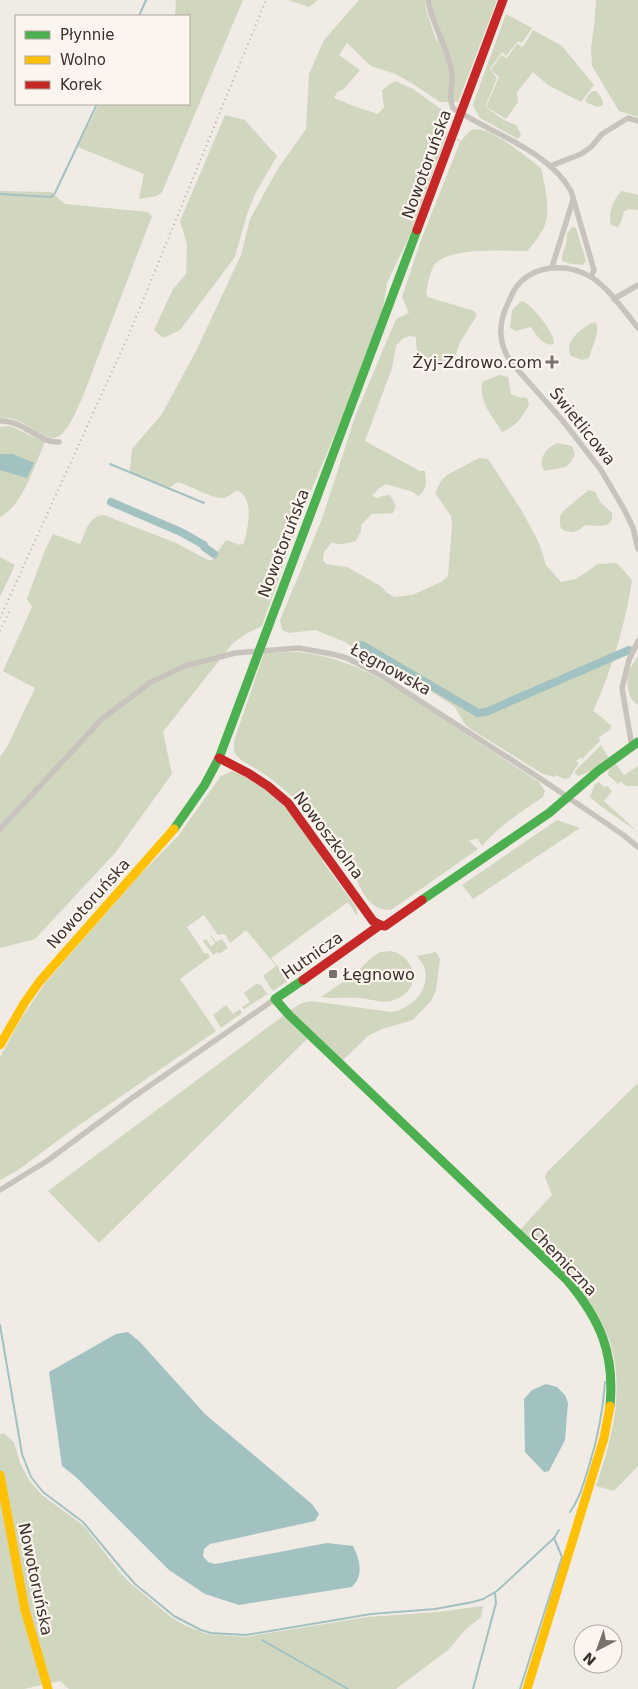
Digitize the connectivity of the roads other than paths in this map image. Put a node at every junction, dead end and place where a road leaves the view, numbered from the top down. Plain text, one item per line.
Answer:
1 (428, 0) edge
2 (503, 0) edge
3 (461, 113) junction
4 (638, 121) edge
5 (550, 166) junction
6 (573, 200) junction
7 (552, 267) junction
8 (591, 277) junction
9 (638, 285) edge
10 (614, 299) junction
11 (638, 328) edge
12 (0, 421) edge
13 (59, 442) dead end
14 (638, 549) edge
15 (638, 641) edge
16 (635, 744) edge
17 (218, 758) junction
18 (568, 797) junction
19 (0, 829) edge
20 (638, 848) edge
21 (380, 925) junction
22 (275, 999) junction
23 (0, 1045) edge
24 (0, 1190) edge
25 (0, 1475) edge
26 (48, 1689) edge
27 (527, 1689) edge

1 - 3 street
2 - 3 street, Nowotoruńska
3 - 5 street
3 - 17 street, Nowotoruńska
4 - 5 street
5 - 6 street
6 - 7 street
6 - 8 street
7 - 8 street
7 - 14 street, Świetlicowa
8 - 10 street
9 - 10 street
10 - 11 street
12 - 13 street
15 - 16 street
16 - 18 street, Hutnicza
17 - 21 street, Nowoszkolna
17 - 23 street, Nowotoruńska
18 - 19 street, Łęgnowska
18 - 20 street, Łęgnowska
18 - 21 street, Hutnicza
21 - 22 street, Hutnicza
22 - 24 street, Hutnicza
22 - 27 street, Chemiczna
25 - 26 street, Nowotoruńska

